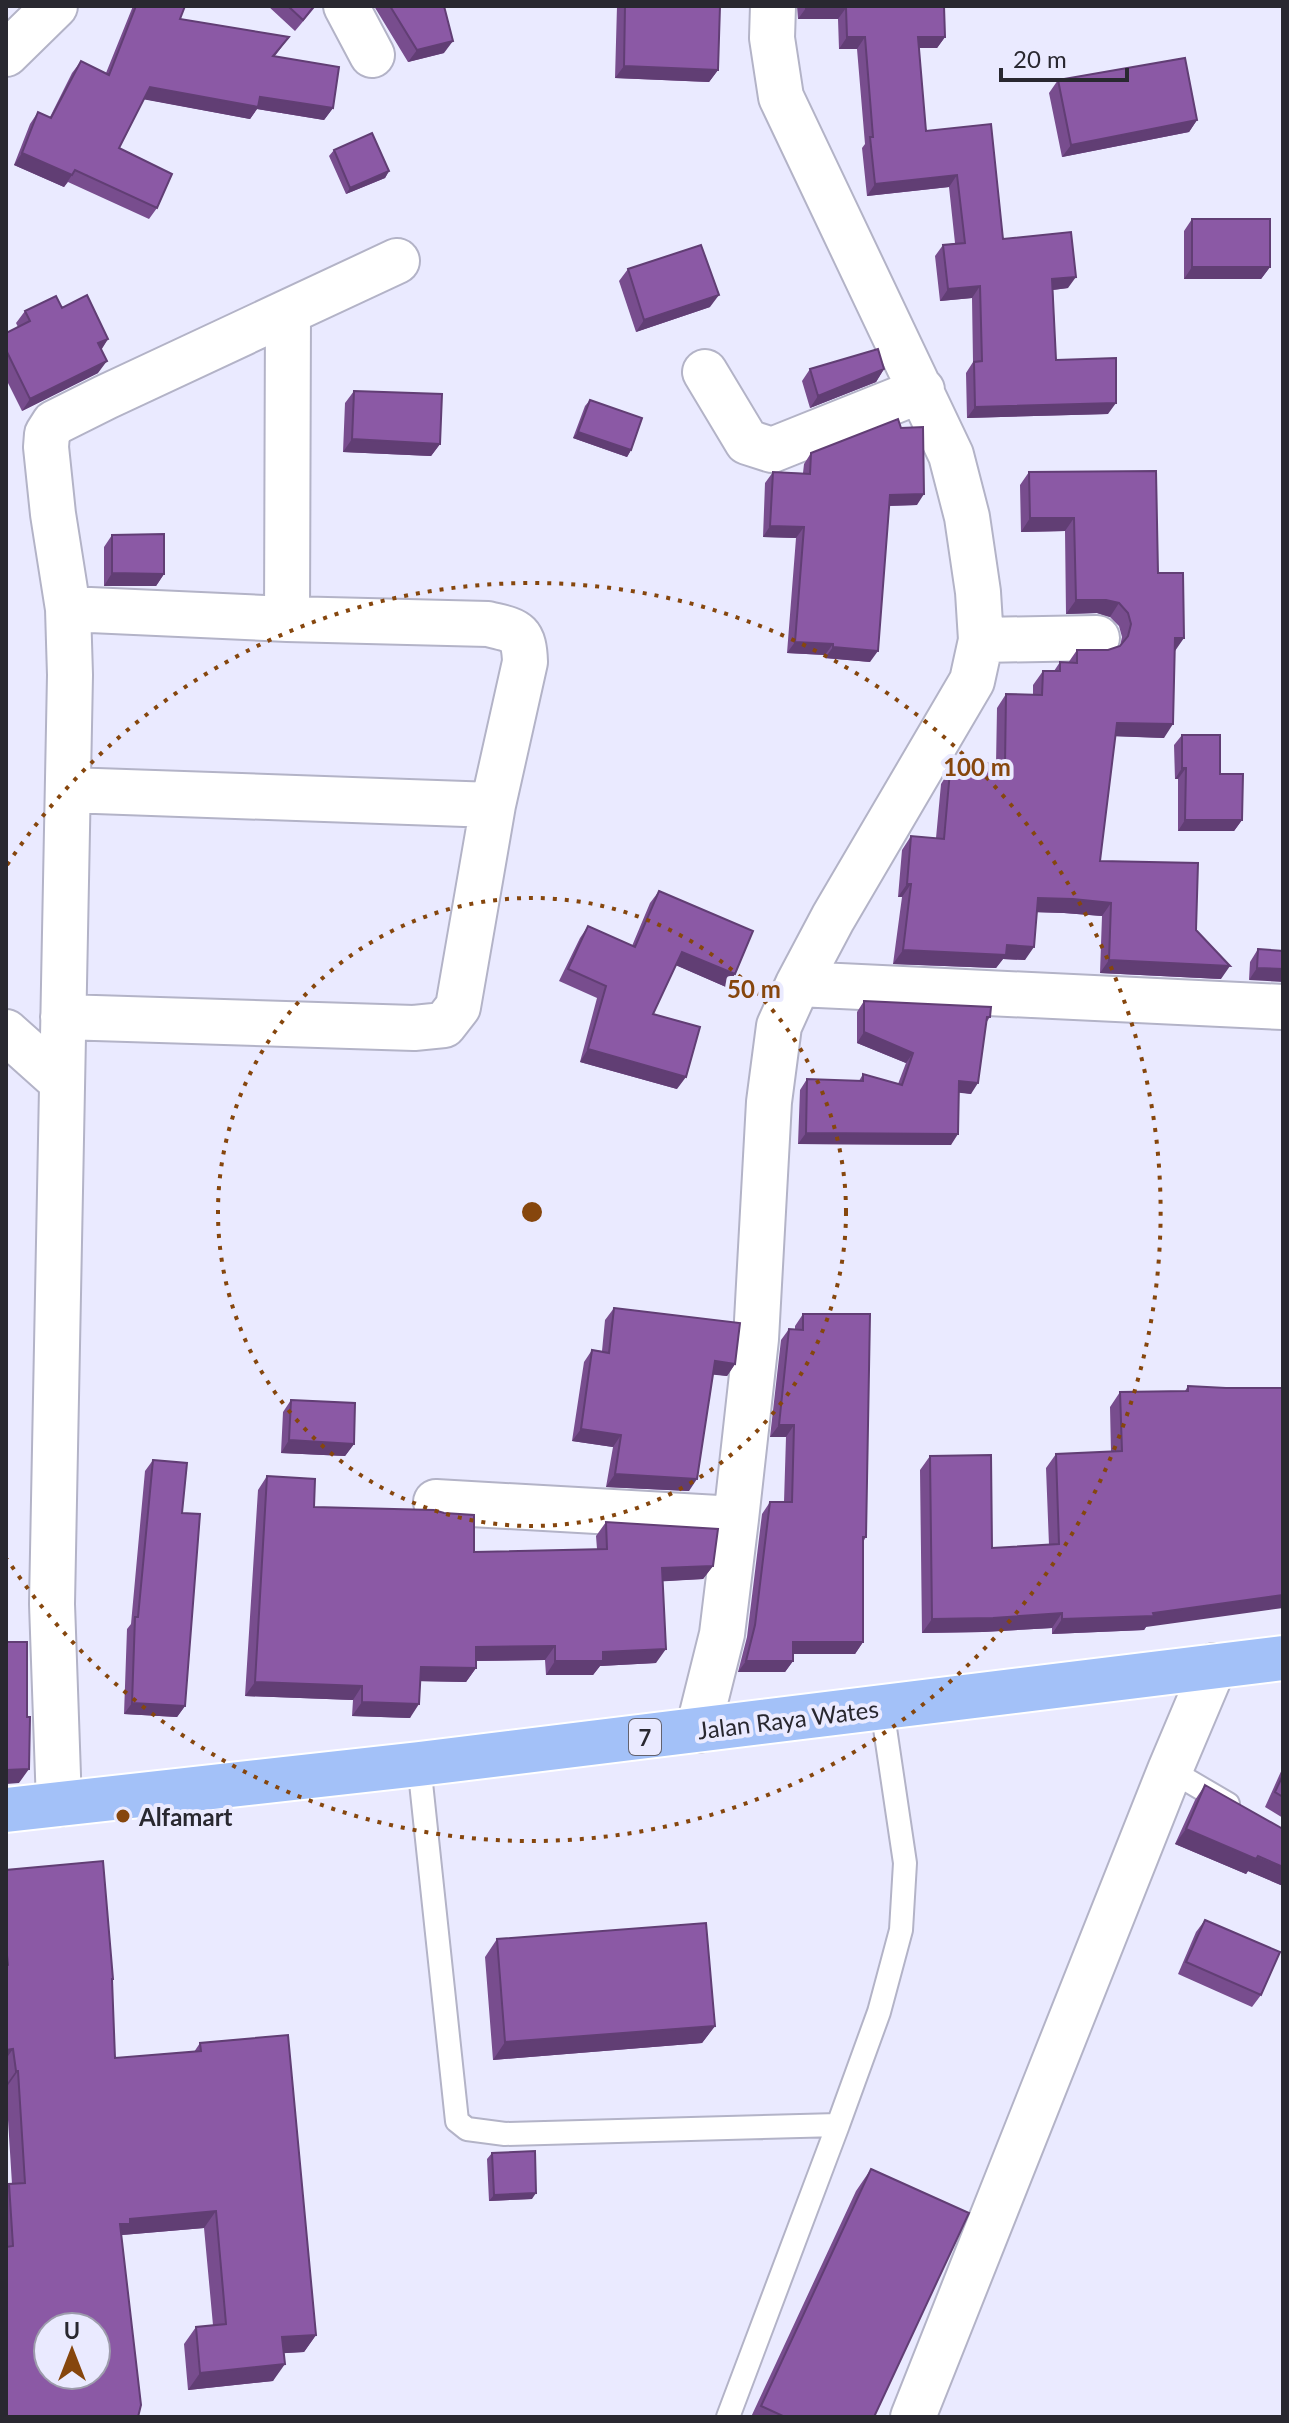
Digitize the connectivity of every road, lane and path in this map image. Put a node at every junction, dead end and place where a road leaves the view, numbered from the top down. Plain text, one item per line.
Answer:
1 (55, 6) edge
2 (346, 6) edge
3 (773, 6) edge
4 (6, 54) edge
5 (372, 55) dead end
6 (397, 261) dead end
7 (288, 312) junction
8 (705, 372) dead end
9 (922, 390) junction
10 (68, 609) junction
11 (287, 619) junction
12 (1097, 638) dead end
13 (981, 640) junction
14 (68, 790) junction
15 (493, 805) junction
16 (798, 984) junction
17 (1283, 1007) edge
18 (63, 1017) junction
19 (6, 1032) edge
20 (61, 1081) junction
21 (436, 1502) dead end
22 (736, 1519) junction
23 (1283, 1658) edge
24 (1214, 1666) junction
25 (882, 1708) junction
26 (698, 1730) junction
27 (419, 1764) junction
28 (1170, 1770) junction
29 (59, 1804) junction
30 (6, 1810) edge
31 (1247, 1814) edge
32 (838, 2125) junction
33 (728, 2417) edge
34 (913, 2417) edge

1 - 4 street
2 - 5 street
3 - 9 street
6 - 7 street
7 - 10 street
7 - 11 street
8 - 9 street
9 - 13 street
10 - 11 street
10 - 14 street
11 - 15 street
12 - 13 street
13 - 16 street
14 - 15 street
14 - 18 street
15 - 18 street
16 - 17 street
16 - 22 street
18 - 20 street
19 - 20 street
20 - 29 street
21 - 22 street
22 - 26 street
23 - 24 highway, Jalan Raya Wates / 7
24 - 25 highway, Jalan Raya Wates / 7
24 - 28 street
25 - 26 highway, Jalan Raya Wates / 7
25 - 32 lane
26 - 27 highway, Jalan Raya Wates / 7
27 - 29 highway, Jalan Raya Wates / 7
27 - 32 lane
28 - 31 lane
28 - 34 street
29 - 30 highway, Jalan Raya Wates / 7
32 - 33 lane

